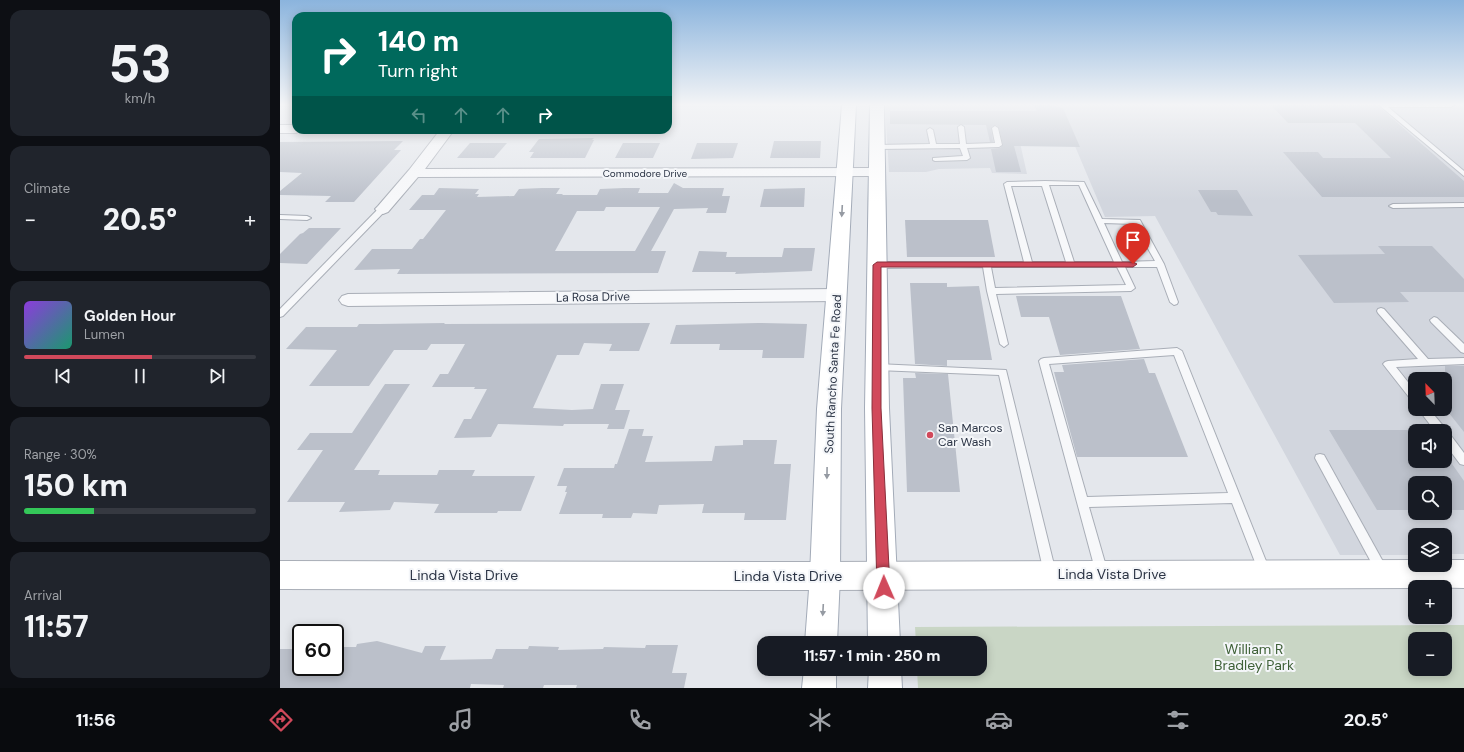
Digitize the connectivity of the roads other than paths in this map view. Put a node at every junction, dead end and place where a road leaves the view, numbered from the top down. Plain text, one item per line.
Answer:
1 (442, 137) edge
2 (847, 137) edge
3 (877, 137) edge
4 (931, 137) edge
5 (963, 137) edge
6 (997, 137) edge
7 (1421, 137) edge
8 (933, 146) junction
9 (964, 146) junction
10 (877, 147) junction
11 (935, 160) dead end
12 (844, 172) junction
13 (876, 172) junction
14 (414, 173) junction
15 (1464, 174) edge
16 (1045, 184) junction
17 (1464, 205) edge
18 (1393, 206) dead end
19 (383, 209) joint
20 (281, 218) edge
21 (307, 218) dead end
22 (1099, 221) junction
23 (987, 264) junction
24 (1029, 264) junction
25 (1071, 264) junction
26 (1120, 264) junction
27 (1160, 264) junction
28 (877, 265) junction
29 (991, 291) junction
30 (837, 295) junction
31 (348, 300) dead end
32 (1174, 302) dead end
33 (1381, 311) dead end
34 (280, 314) edge
35 (1434, 320) dead end
36 (1004, 344) dead end
37 (1464, 350) edge
38 (1464, 361) edge
39 (1426, 363) junction
40 (877, 366) junction
41 (1408, 389) edge
42 (1429, 416) edge
43 (1435, 424) edge
44 (1452, 445) edge
45 (1320, 458) dead end
46 (1464, 461) edge
47 (1235, 498) junction
48 (1083, 502) junction
49 (1102, 574) junction
50 (1265, 574) junction
51 (1384, 574) junction
52 (1464, 574) edge
53 (280, 575) edge
54 (883, 575) junction
55 (1050, 575) junction
56 (825, 576) junction
57 (821, 636) edge
58 (884, 636) edge
59 (820, 676) edge
60 (884, 676) edge
61 (819, 688) edge
62 (885, 688) edge

1 - 14 street
2 - 12 main road, South Rancho Santa Fe Road
3 - 10 main road
4 - 8 lane
5 - 9 lane
6 - 9 lane
7 - 15 lane
8 - 9 lane
8 - 10 lane
9 - 11 lane
10 - 13 main road
12 - 13 street, Commodore Drive
12 - 14 street, Commodore Drive
12 -> 30 main road, South Rancho Santa Fe Road
13 - 28 main road
14 - 19 street
16 - 22 lane
16 - 24 lane
16 - 25 lane
17 - 18 lane
19 - 34 lane
20 - 21 lane
22 - 26 lane
22 - 27 lane
23 - 24 lane
23 - 28 lane
23 - 29 lane
24 - 25 lane
25 - 26 lane
26 - 27 lane
26 - 29 lane
27 - 32 lane
28 - 40 main road
29 - 36 lane
30 - 31 street, La Rosa Drive
30 -> 56 main road, South Rancho Santa Fe Road
33 - 39 lane
35 - 37 lane
38 - 39 lane
39 - 41 lane
40 - 54 main road
40 - 55 lane
42 - 43 lane
44 - 46 lane
45 - 51 lane
47 - 48 lane
47 - 48 lane
47 - 50 lane
48 - 49 lane
49 - 50 main road, Linda Vista Drive
49 - 55 main road, Linda Vista Drive
50 - 51 main road, Linda Vista Drive
51 - 52 main road, Linda Vista Drive
53 - 56 main road, Linda Vista Drive
54 - 55 main road, Linda Vista Drive
54 - 56 main road, Linda Vista Drive
54 - 58 main road
56 -> 57 main road, South Rancho Santa Fe Road
59 - 61 main road
60 - 62 main road

